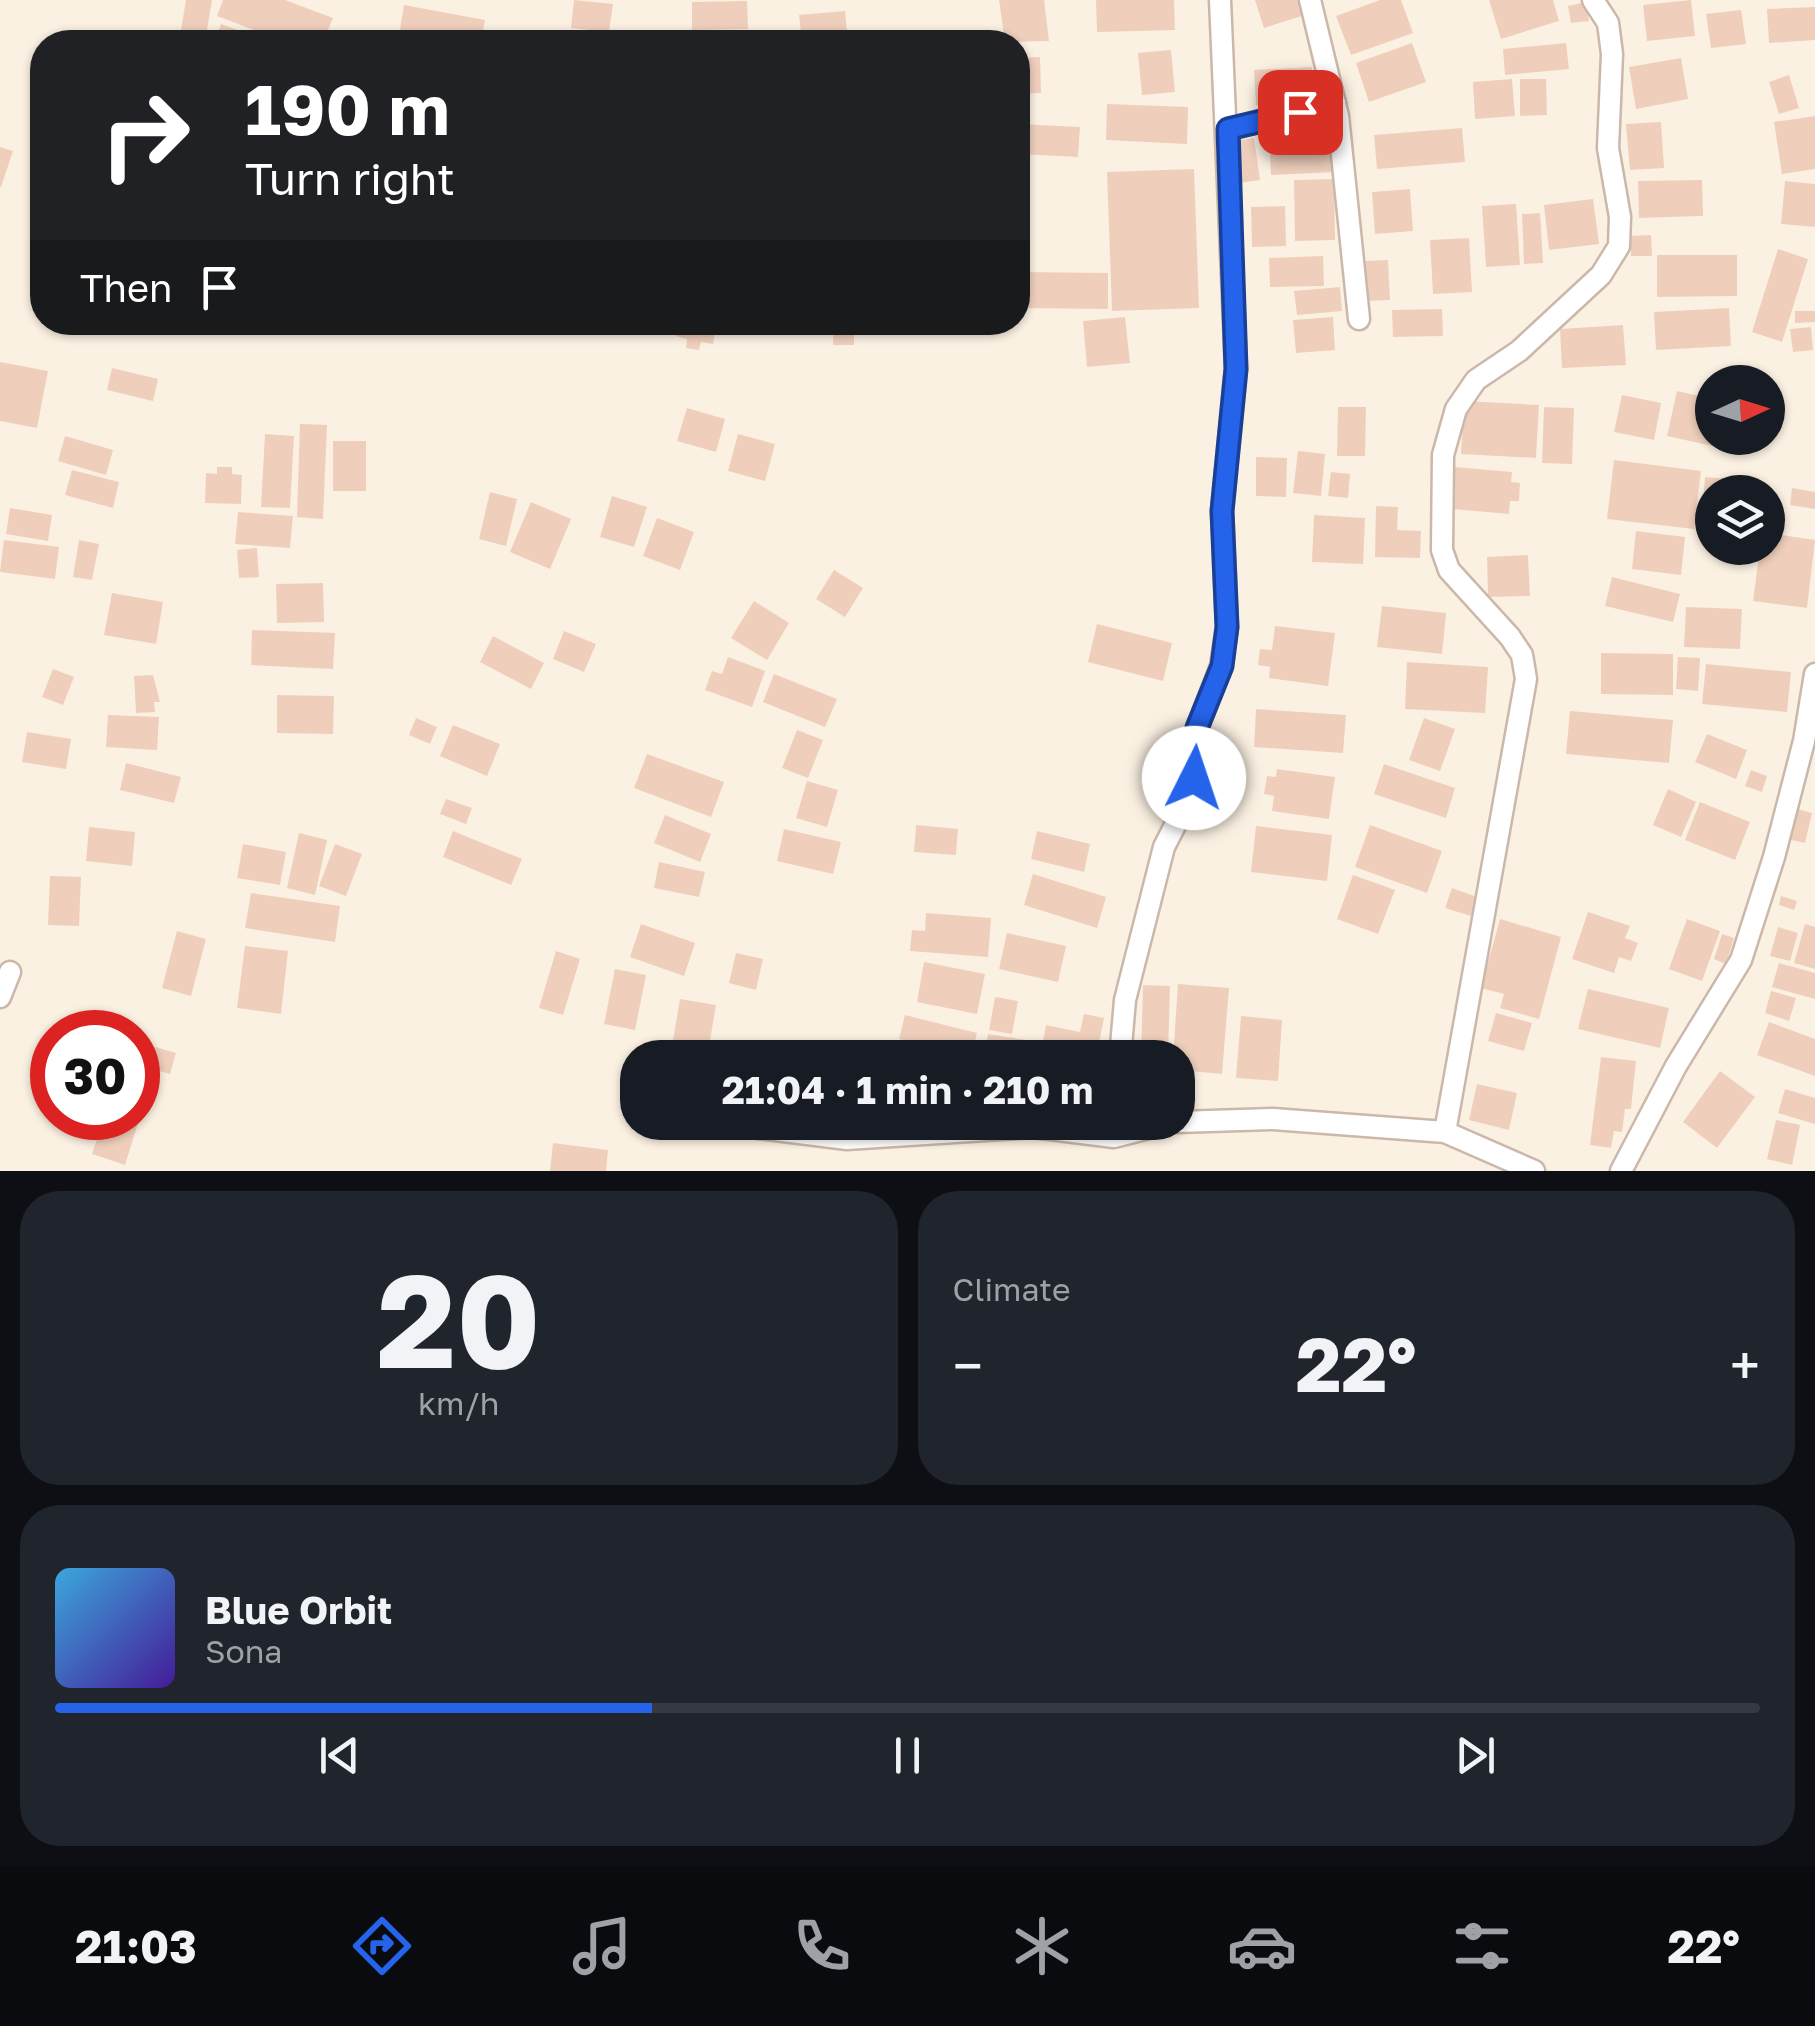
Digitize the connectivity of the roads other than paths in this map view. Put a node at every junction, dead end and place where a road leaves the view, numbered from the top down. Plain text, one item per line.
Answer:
1 (1220, 0) edge
2 (1310, 0) edge
3 (1592, 0) edge
4 (1335, 103) junction
5 (1228, 129) junction
6 (1359, 318) dead end
7 (1815, 674) edge
8 (10, 972) dead end
9 (0, 998) edge
10 (1122, 1040) edge
11 (1195, 1121) edge
12 (1445, 1132) junction
13 (1534, 1171) edge
14 (1620, 1171) edge

1 - 5 street
2 - 4 street
3 - 12 street
4 - 5 street
4 - 6 street
5 - 10 street
7 - 14 street
8 - 9 street
11 - 12 street
12 - 13 street

